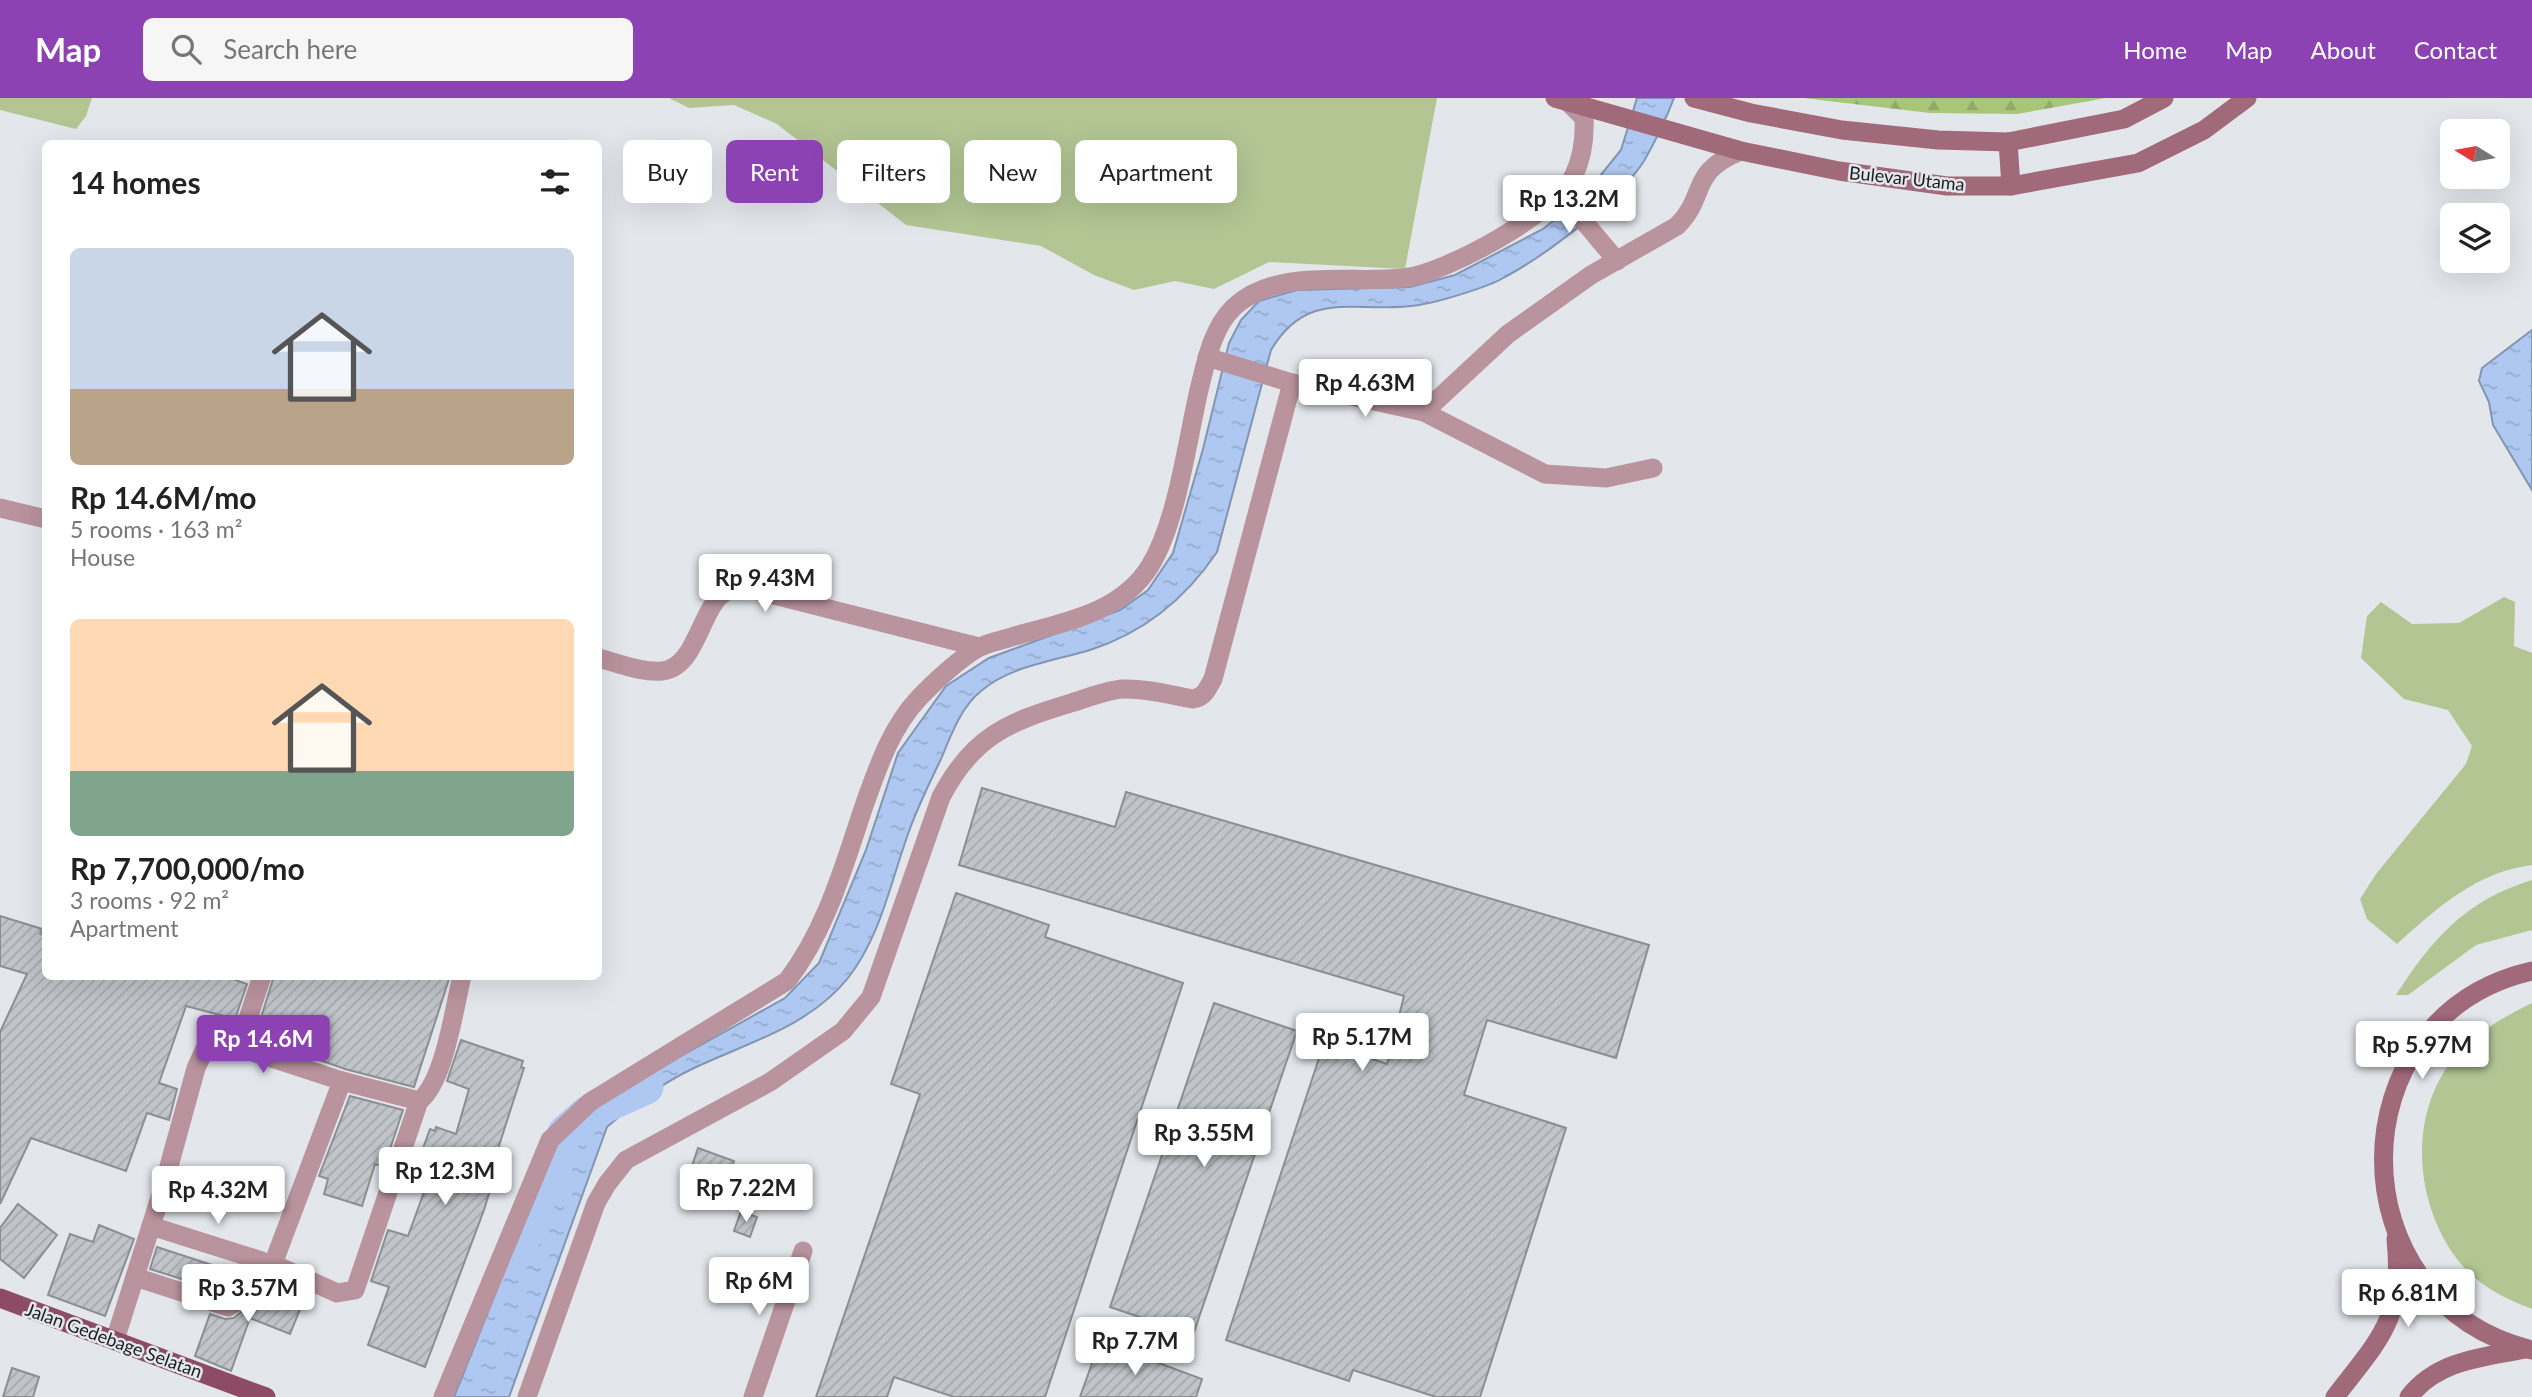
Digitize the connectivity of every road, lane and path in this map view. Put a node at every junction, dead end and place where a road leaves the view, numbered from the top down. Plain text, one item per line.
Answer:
1 (2164, 98) edge
2 (2247, 98) edge
3 (1562, 100) edge
4 (1703, 101) edge
5 (1747, 106) edge
6 (2008, 142) junction
7 (1741, 151) junction
8 (2011, 186) junction
9 (1564, 198) junction
10 (1617, 261) junction
11 (1214, 359) junction
12 (1292, 383) junction
13 (1427, 410) junction
14 (1653, 468) dead end
15 (0, 508) edge
16 (42, 518) edge
17 (979, 647) junction
18 (602, 659) edge
19 (2532, 971) edge
20 (261, 980) edge
21 (461, 980) edge
22 (239, 1046) junction
23 (342, 1081) junction
24 (418, 1101) junction
25 (151, 1226) junction
26 (2395, 1233) junction
27 (803, 1251) dead end
28 (252, 1258) junction
29 (274, 1264) junction
30 (135, 1277) junction
31 (0, 1298) edge
32 (115, 1340) junction
33 (2529, 1349) edge
34 (266, 1397) edge
35 (443, 1397) edge
36 (527, 1397) edge
37 (753, 1397) edge
38 (2335, 1397) edge
39 (2409, 1397) edge

1 - 6 main road
2 - 8 main road, Bulevar Utama
3 - 7 main road, Bulevar Utama
3 - 9 street
4 - 5 main road
5 - 6 main road
6 - 8 main road
7 - 8 main road, Bulevar Utama
7 - 10 street
9 - 10 street
9 - 11 street
10 - 13 street
11 - 12 street
11 - 17 street
12 - 13 street
12 - 36 street
13 - 14 street
15 - 16 street
17 - 18 street
17 - 35 street
19 - 26 main road
20 - 22 street
21 - 24 street
22 - 23 street
22 - 25 street
23 - 24 street
23 - 29 street
24 - 29 street
25 - 28 street
25 - 30 street
26 - 33 main road
26 - 38 main road
27 - 37 street
28 - 29 street
28 - 30 street
30 - 32 street
31 - 32 main road, Jalan Gedebage Selatan
32 - 34 main road, Jalan Gedebage Selatan
33 - 39 main road

